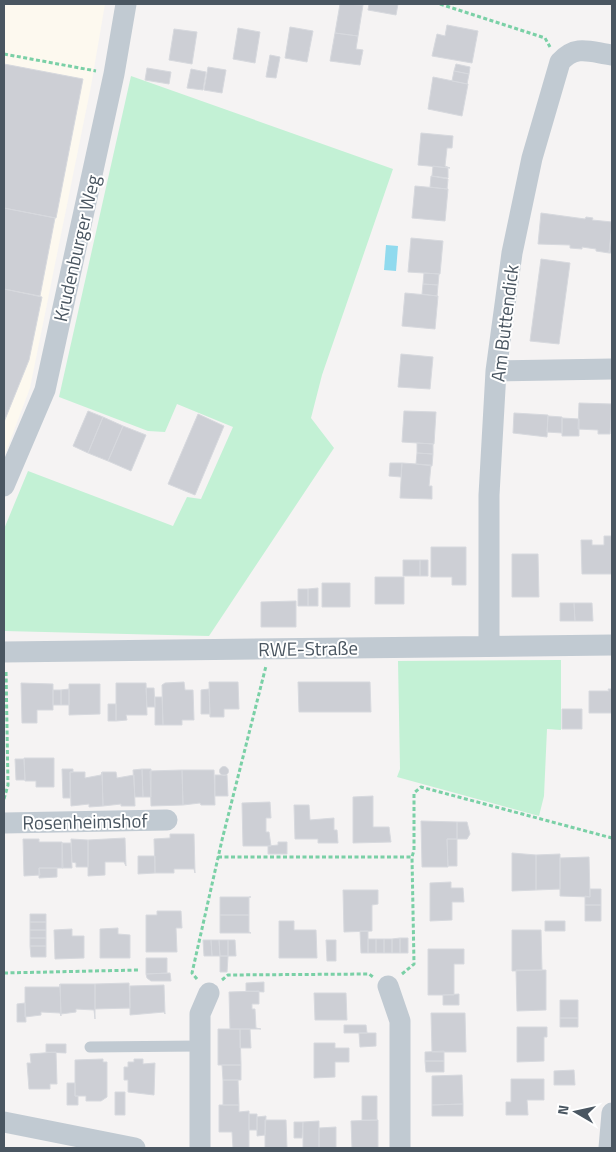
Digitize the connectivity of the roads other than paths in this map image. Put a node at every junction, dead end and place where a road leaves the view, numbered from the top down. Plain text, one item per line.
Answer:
1 (126, 4) edge
2 (612, 55) edge
3 (612, 369) edge
4 (496, 372) junction
5 (4, 486) edge
6 (612, 645) edge
7 (489, 646) junction
8 (5, 652) edge
9 (167, 820) dead end
10 (4, 823) edge
11 (388, 986) road end
12 (209, 993) road end
13 (200, 1046) junction
14 (90, 1047) dead end
15 (612, 1113) edge
16 (4, 1122) edge
17 (135, 1148) edge
18 (200, 1148) edge
19 (400, 1148) edge
20 (609, 1148) edge

1 - 5 street, Krudenburger Weg
2 - 4 street, Am Buttendick
3 - 4 street
4 - 7 street, Am Buttendick
6 - 7 street, RWE-Straße
7 - 8 street, RWE-Straße
9 - 10 street, Rosenheimshof
11 - 19 street
12 - 13 street
13 - 14 lane
13 - 18 street
15 - 20 street
16 - 17 street

